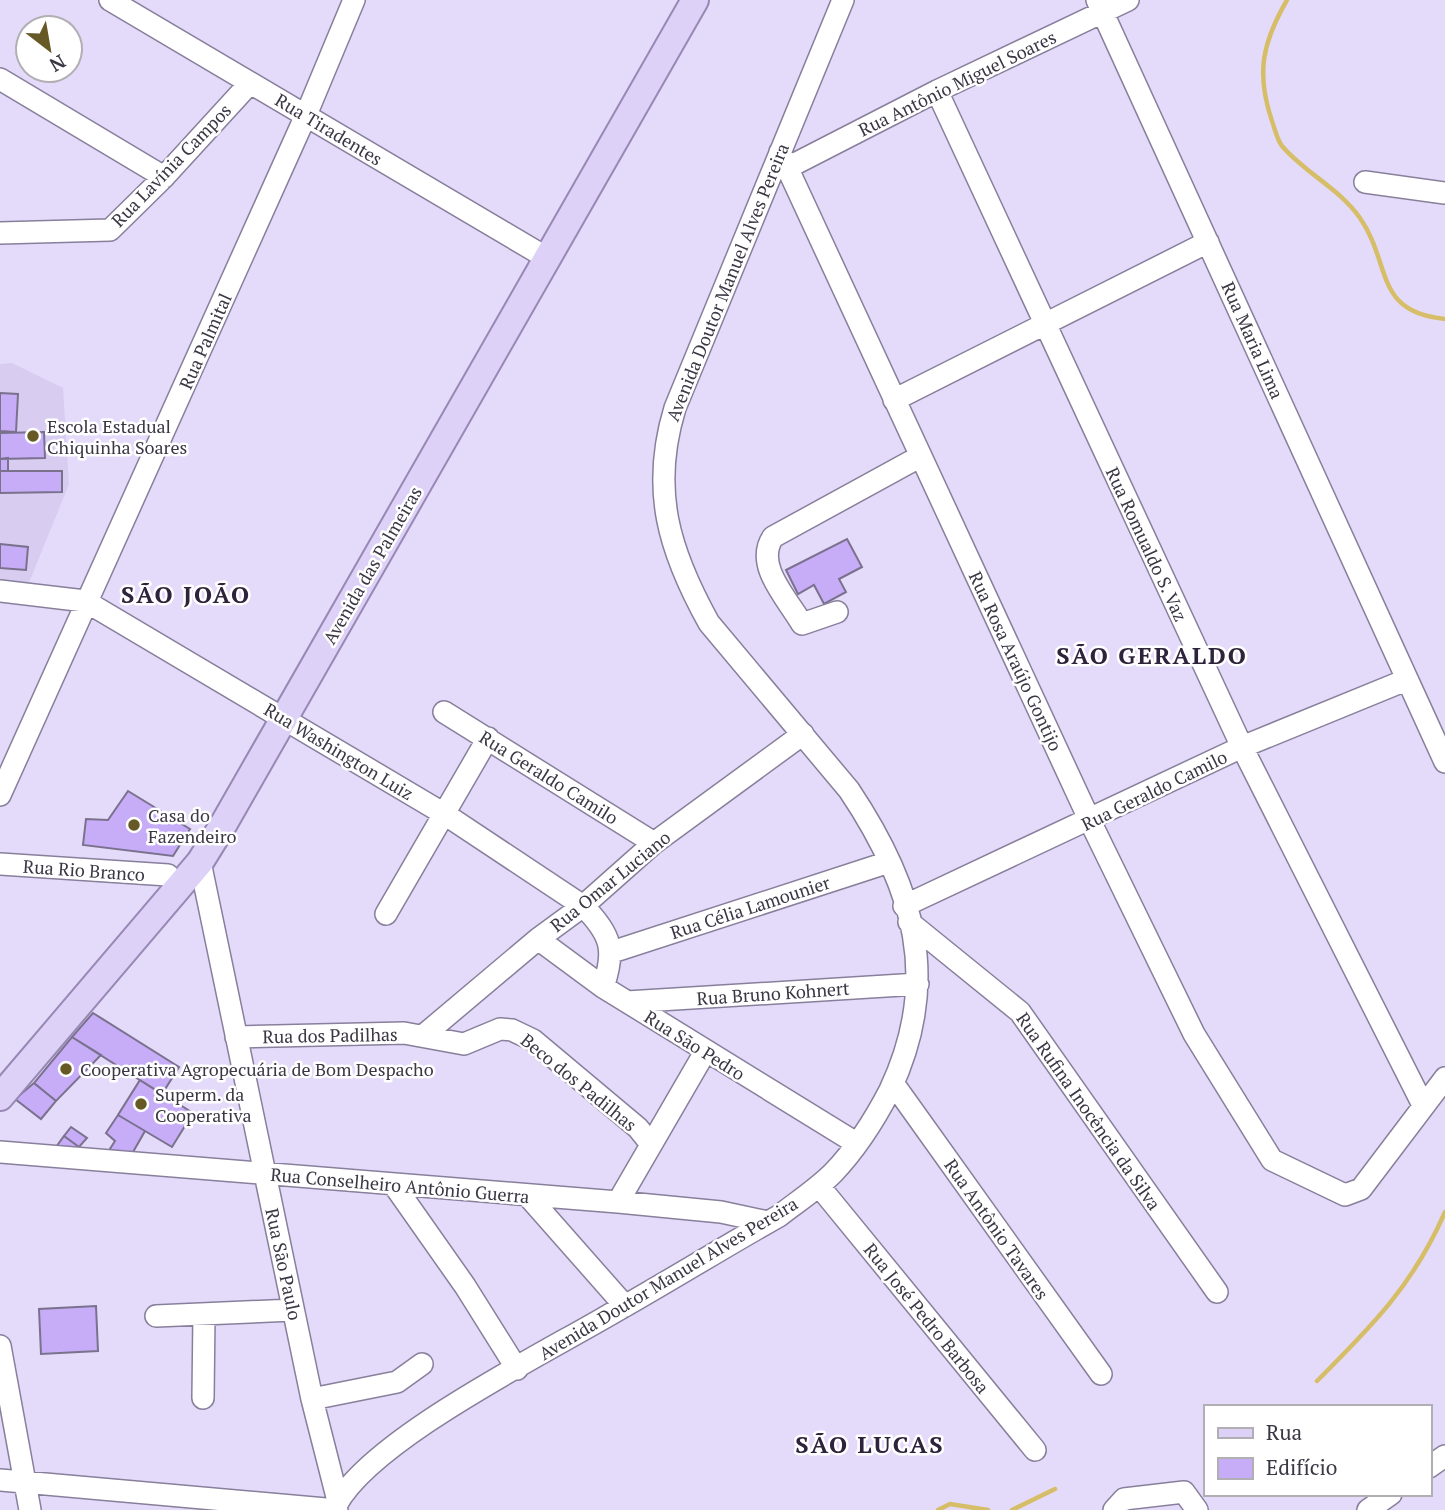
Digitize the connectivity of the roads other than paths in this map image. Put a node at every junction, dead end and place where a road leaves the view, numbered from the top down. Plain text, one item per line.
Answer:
1 (110, 0) edge
2 (354, 0) edge
3 (676, 0) edge
4 (695, 0) edge
5 (844, 0) edge
6 (1128, 0) edge
7 (1101, 6) edge
8 (0, 79) edge
9 (250, 83) junction
10 (937, 91) junction
11 (306, 115) junction
12 (784, 160) junction
13 (164, 177) junction
14 (1365, 182) dead end
15 (1445, 193) edge
16 (0, 233) edge
17 (1208, 242) junction
18 (540, 254) junction
19 (1046, 326) junction
20 (894, 400) junction
21 (921, 456) junction
22 (0, 591) edge
23 (85, 601) junction
24 (837, 612) dead end
25 (1406, 680) junction
26 (444, 712) dead end
27 (276, 714) junction
28 (803, 734) junction
29 (488, 738) junction
30 (1242, 747) junction
31 (1445, 762) edge
32 (0, 795) edge
33 (446, 815) junction
34 (1090, 821) junction
35 (654, 843) junction
36 (200, 862) junction
37 (889, 862) junction
38 (0, 864) edge
39 (168, 875) junction
40 (583, 906) junction
41 (386, 914) dead end
42 (907, 914) junction
43 (538, 939) junction
44 (612, 952) junction
45 (918, 984) junction
46 (603, 987) junction
47 (627, 1002) junction
48 (424, 1035) junction
49 (236, 1037) junction
50 (705, 1052) junction
51 (1445, 1078) edge
52 (0, 1079) edge
53 (893, 1083) junction
54 (0, 1097) edge
55 (1423, 1105) junction
56 (0, 1139) edge
57 (650, 1143) junction
58 (856, 1143) junction
59 (0, 1152) edge
60 (32, 1155) junction
61 (265, 1174) junction
62 (394, 1185) junction
63 (819, 1186) junction
64 (528, 1196) junction
65 (618, 1202) junction
66 (768, 1222) junction
67 (1217, 1292) dead end
68 (625, 1306) junction
69 (293, 1310) junction
70 (204, 1314) junction
71 (156, 1316) dead end
72 (0, 1346) edge
73 (422, 1364) dead end
74 (517, 1369) junction
75 (1101, 1374) dead end
76 (203, 1398) dead end
77 (312, 1399) junction
78 (1035, 1450) dead end
79 (0, 1480) edge
80 (25, 1483) junction
81 (1388, 1496) edge
82 (336, 1508) edge
83 (30, 1510) edge
84 (1114, 1510) edge
85 (1197, 1510) edge
86 (1368, 1510) edge

1 - 9 street, Rua Tiradentes
2 - 11 street, Rua Palmital
3 - 18 main road, Avenida das Palmeiras
4 - 18 main road, Avenida das Palmeiras
5 - 12 street, Avenida Doutor Manuel Alves Pereira
6 - 7 street, Rua Antônio Miguel Soares
7 - 10 street, Rua Antônio Miguel Soares
7 - 17 street, Rua Maria Lima
8 - 13 street
9 - 11 street, Rua Tiradentes
9 - 13 street, Rua Lavínia Campos
10 - 12 street, Rua Antônio Miguel Soares
10 - 19 street, Rua Romualdo S. Vaz
11 - 18 street, Rua Tiradentes
11 - 23 street, Rua Palmital
12 - 20 street, Rua Rosa Araújo Gontijo
12 - 28 street, Avenida Doutor Manuel Alves Pereira
13 - 16 street, Rua Lavínia Campos
14 - 15 street
17 - 19 street
17 - 25 street, Rua Maria Lima
18 - 27 main road, Avenida das Palmeiras
19 - 20 street
19 - 30 street, Rua Romualdo S. Vaz
20 - 21 street, Rua Rosa Araújo Gontijo
21 - 24 street
21 - 34 street, Rua Rosa Araújo Gontijo
22 - 23 street, Rua Washington Luiz
23 - 27 street, Rua Washington Luiz
23 - 32 street, Rua Palmital
25 - 30 street, Rua Geraldo Camilo
25 - 31 street, Rua Maria Lima
26 - 29 street, Rua Geraldo Camilo
27 - 33 street, Rua Washington Luiz
27 - 36 main road, Avenida das Palmeiras
27 - 39 main road, Avenida das Palmeiras
28 - 35 street, Rua Omar Luciano
28 - 37 street, Avenida Doutor Manuel Alves Pereira
29 - 33 street
29 - 35 street, Rua Geraldo Camilo
30 - 34 street, Rua Geraldo Camilo
30 - 55 street, Rua Romualdo S. Vaz
33 - 40 street, Rua Washington Luiz
33 - 41 street
34 - 42 street, Rua Geraldo Camilo
34 - 55 street, Rua Rosa Araújo Gontijo
35 - 40 street, Rua Omar Luciano
36 - 49 street, Rua São Paulo
36 - 54 main road, Avenida das Palmeiras
37 - 42 street, Avenida Doutor Manuel Alves Pereira
37 - 44 street, Rua Célia Lamounier
38 - 39 street, Rua Rio Branco
39 - 52 main road, Avenida das Palmeiras
40 - 43 street, Rua Omar Luciano
40 - 44 street, Rua Washington Luiz
42 - 45 street, Avenida Doutor Manuel Alves Pereira
42 - 67 street, Rua Rufina Inocência da Silva
43 - 46 street, Rua São Pedro
43 - 48 street, Rua Omar Luciano
44 - 46 street
45 - 47 street, Rua Bruno Kohnert
45 - 53 street, Avenida Doutor Manuel Alves Pereira
46 - 47 street, Rua São Pedro
47 - 50 street, Rua São Pedro
48 - 49 street, Rua dos Padilhas
48 - 57 street, Beco dos Padilhas
49 - 61 street, Rua São Paulo
50 - 57 street
50 - 58 street, Rua São Pedro
51 - 55 street
53 - 58 street, Avenida Doutor Manuel Alves Pereira
53 - 75 street, Rua Antônio Tavares
56 - 60 street
57 - 65 street
58 - 63 street, Avenida Doutor Manuel Alves Pereira
59 - 60 street, Rua Conselheiro Antônio Guerra
60 - 61 street, Rua Conselheiro Antônio Guerra
61 - 62 street, Rua Conselheiro Antônio Guerra
61 - 69 street, Rua São Paulo
62 - 64 street, Rua Conselheiro Antônio Guerra
62 - 74 street
63 - 66 street, Avenida Doutor Manuel Alves Pereira
63 - 78 street, Rua José Pedro Barbosa
64 - 65 street, Rua Conselheiro Antônio Guerra
64 - 68 street
65 - 66 street, Rua Conselheiro Antônio Guerra
66 - 68 street, Avenida Doutor Manuel Alves Pereira
68 - 74 street, Avenida Doutor Manuel Alves Pereira
69 - 70 street
69 - 77 street, Rua São Paulo
70 - 71 street
70 - 76 street
72 - 80 street
73 - 77 street
74 - 82 street, Avenida Doutor Manuel Alves Pereira
77 - 82 street, Rua São Paulo
79 - 80 street
80 - 82 street
80 - 83 street
81 - 86 street
84 - 85 street

